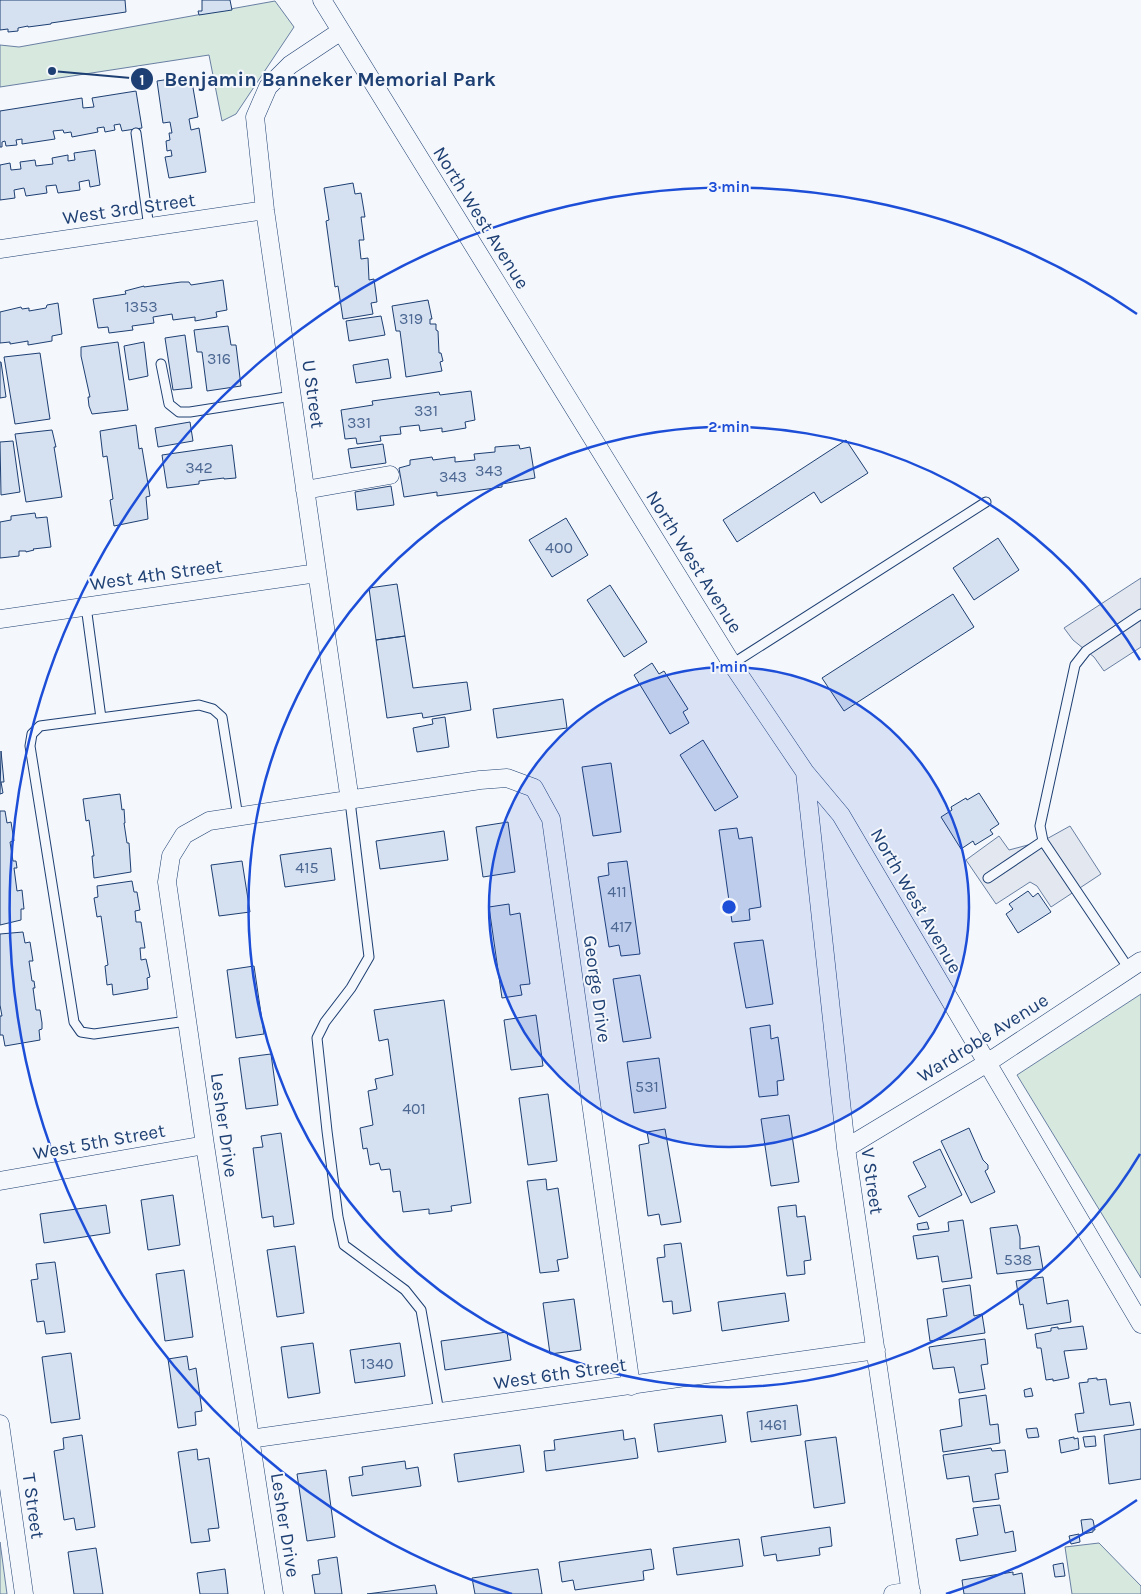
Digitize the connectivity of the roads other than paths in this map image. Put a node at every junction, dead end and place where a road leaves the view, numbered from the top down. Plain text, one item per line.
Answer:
1 (322, 0) edge
2 (341, 31) junction
3 (136, 133) dead end
4 (265, 210) junction
5 (149, 228) junction
6 (0, 250) edge
7 (161, 364) dead end
8 (292, 396) junction
9 (390, 475) dead end
10 (305, 490) junction
11 (986, 502) dead end
12 (317, 573) junction
13 (86, 606) junction
14 (1141, 614) edge
15 (0, 619) edge
16 (732, 664) junction
17 (101, 718) junction
18 (805, 772) junction
19 (350, 800) junction
20 (238, 817) junction
21 (1043, 841) junction
22 (988, 878) dead end
23 (1135, 965) edge
24 (188, 1021) junction
25 (987, 1063) junction
26 (205, 1144) junction
27 (846, 1148) junction
28 (0, 1181) edge
29 (1141, 1324) edge
30 (876, 1350) junction
31 (631, 1386) junction
32 (439, 1412) junction
33 (0, 1424) edge
34 (250, 1439) junction
35 (911, 1593) edge
36 (24, 1594) edge
37 (274, 1594) edge
38 (893, 1594) edge

1 - 2 street, North West Avenue
2 - 4 street, U Street
2 - 16 street, North West Avenue
3 - 5 lane
4 - 5 street, West 3rd Street
4 - 8 street, U Street
5 - 6 street, West 3rd Street
7 - 8 lane
8 - 10 street, U Street
9 - 10 street
10 - 12 street, U Street
11 - 16 lane
12 - 13 street, West 4th Street
12 - 19 street, U Street
13 - 15 street, West 4th Street
13 - 17 lane
14 - 21 lane
16 - 18 street, North West Avenue
17 - 20 lane
17 - 24 lane
18 - 25 street, North West Avenue
18 - 27 street, V Street
19 - 20 street, Lesher Drive
19 - 31 street, George Drive
19 - 32 lane
20 - 24 street, Lesher Drive
21 - 22 lane
21 - 23 lane
23 - 25 street, Wardrobe Avenue
24 - 26 street, Lesher Drive
25 - 27 street, Wardrobe Avenue
25 - 29 street, North West Avenue
26 - 28 street, West 5th Street
26 - 34 street, Lesher Drive
27 - 30 street, V Street
30 - 31 street, West 6th Street
30 - 35 street, V Street
31 - 32 street, West 6th Street
32 - 34 street, West 6th Street
33 - 36 street, T Street
34 - 37 street, Lesher Drive
35 - 38 street

